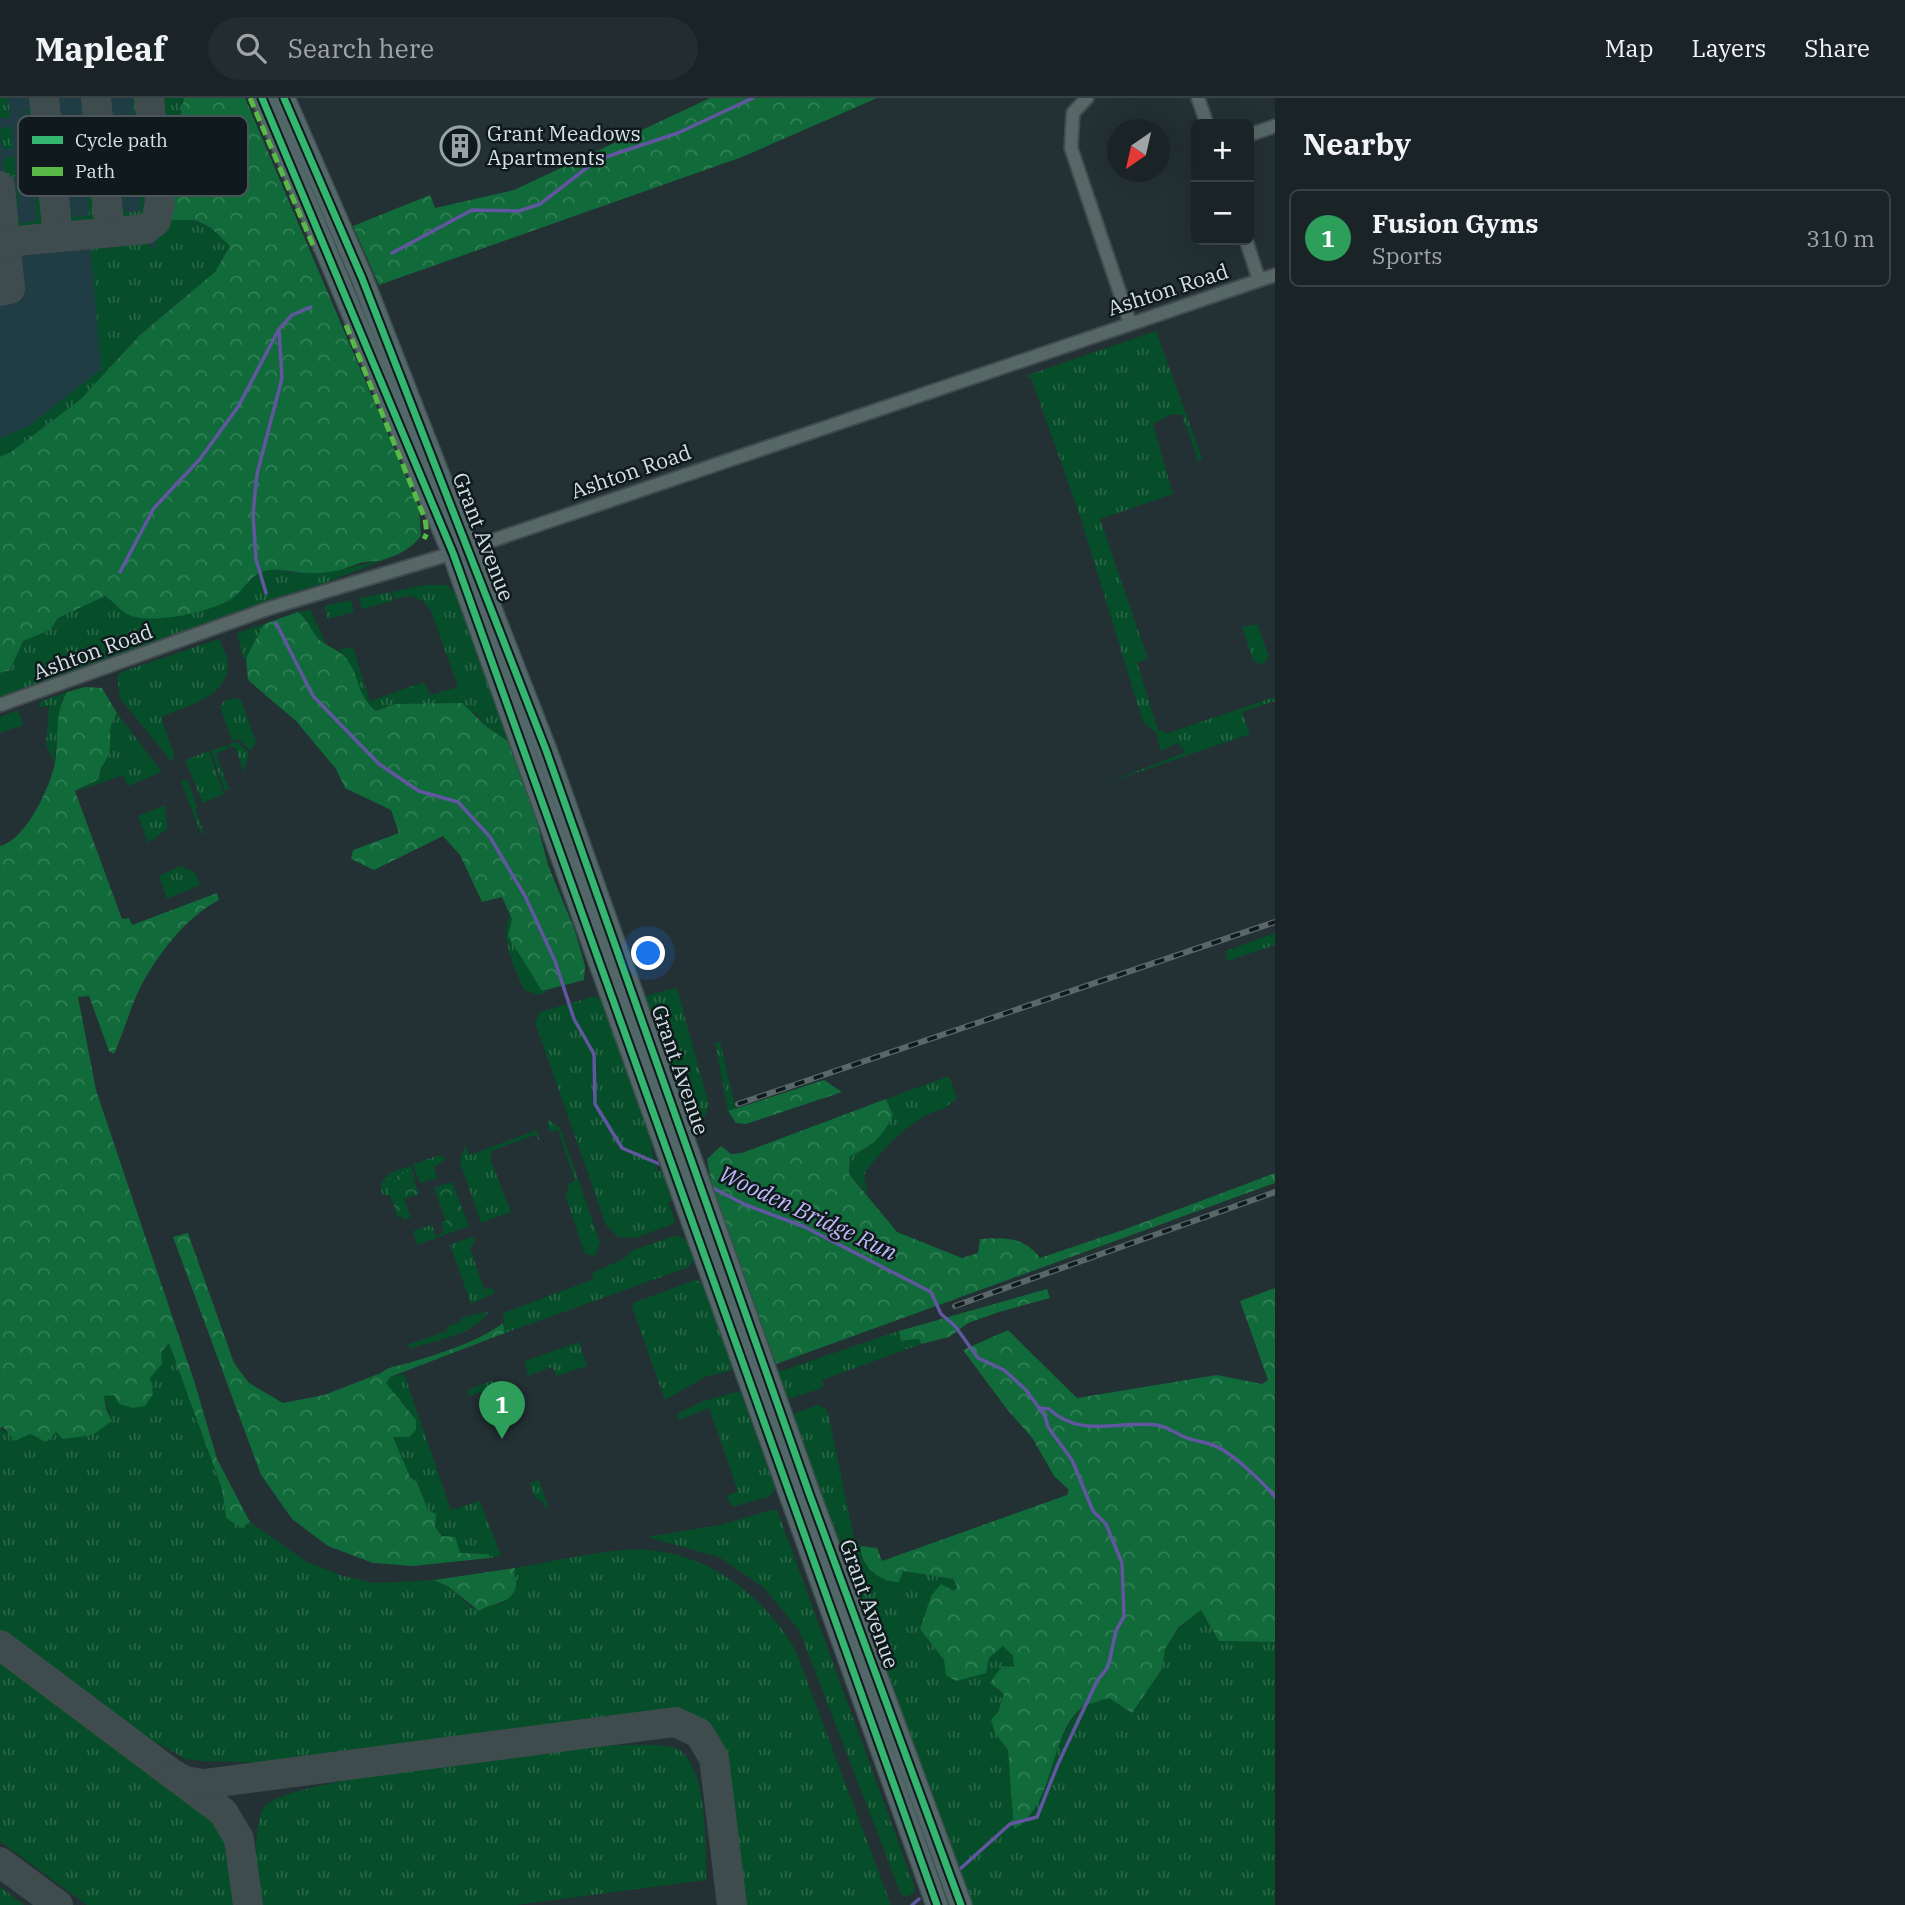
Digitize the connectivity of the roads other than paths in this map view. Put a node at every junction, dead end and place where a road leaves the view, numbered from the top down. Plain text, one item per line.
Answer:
1 (262, 98) edge
2 (284, 98) edge
3 (1087, 98) edge
4 (1198, 98) edge
5 (1205, 119) edge
6 (1275, 127) edge
7 (1254, 133) edge
8 (1248, 245) edge
9 (1275, 275) edge
10 (1259, 280) junction
11 (367, 318) junction
12 (1130, 323) junction
13 (461, 550) junction
14 (0, 705) edge
15 (590, 869) junction
16 (569, 877) junction
17 (710, 1268) junction
18 (758, 1343) junction
19 (937, 1905) edge
20 (961, 1905) edge

1 - 11 main road, Grant Avenue
2 - 11 main road, Grant Avenue
3 - 12 street
4 - 5 street
6 - 7 street
8 - 10 street
9 - 10 street, Ashton Road
10 - 12 street, Ashton Road
11 - 13 main road, Grant Avenue
12 - 13 street, Ashton Road
13 - 14 street, Ashton Road
13 - 15 main road, Grant Avenue
13 - 16 main road, Grant Avenue
15 - 16 main road
15 - 18 main road, Grant Avenue
16 - 17 main road, Grant Avenue
17 - 18 main road
17 - 19 main road, Grant Avenue
18 - 20 main road, Grant Avenue

